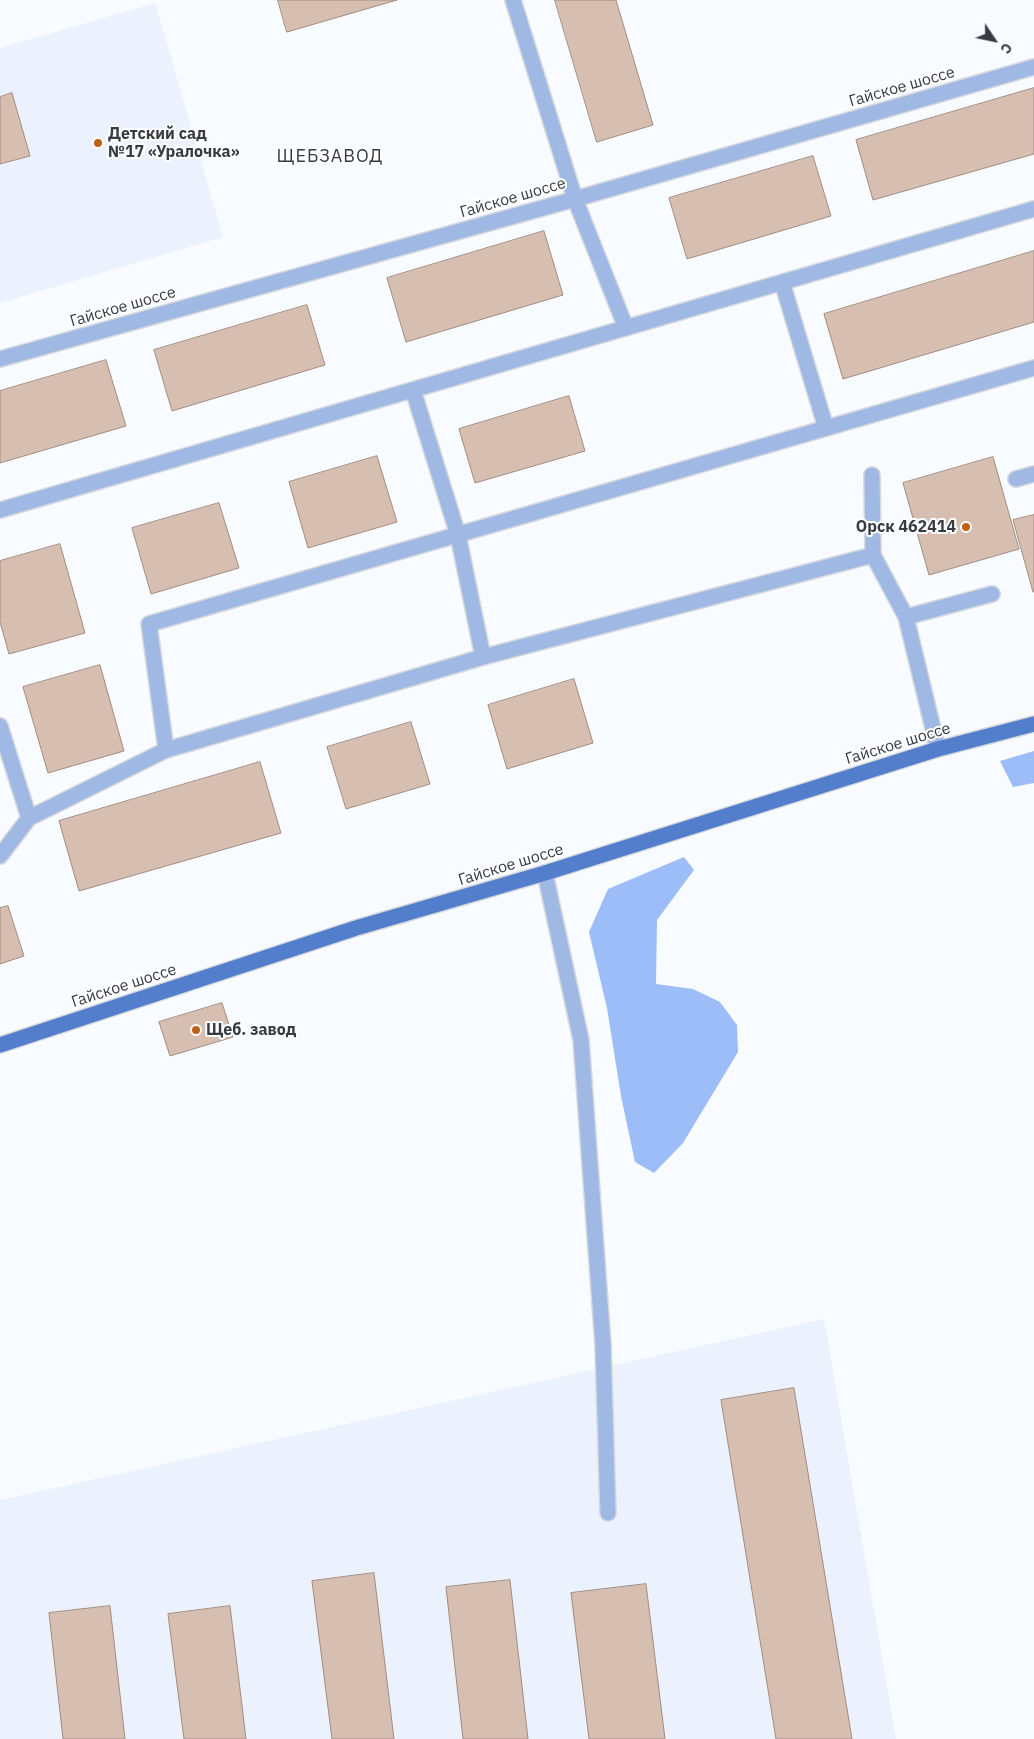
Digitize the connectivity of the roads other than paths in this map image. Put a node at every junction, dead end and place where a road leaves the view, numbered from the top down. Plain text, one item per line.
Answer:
1 (513, 0) edge
2 (1034, 67) edge
3 (575, 199) junction
4 (1034, 209) edge
5 (782, 282) junction
6 (626, 328) junction
7 (0, 359) edge
8 (1034, 368) edge
9 (413, 390) junction
10 (826, 428) junction
11 (1034, 474) edge
12 (872, 475) dead end
13 (1016, 479) dead end
14 (0, 510) edge
15 (458, 535) junction
16 (873, 555) junction
17 (992, 594) dead end
18 (906, 617) junction
19 (483, 657) junction
20 (1034, 724) edge
21 (0, 726) edge
22 (938, 749) junction
23 (166, 750) junction
24 (29, 818) junction
25 (0, 856) edge
26 (545, 873) junction
27 (0, 1045) edge
28 (608, 1513) dead end

1 - 3 street
2 - 3 street, Гайское шоссе
3 - 6 street
3 - 7 street, Гайское шоссе
4 - 5 street
5 - 6 street
5 - 10 street
6 - 9 street
8 - 10 street
9 - 14 street
9 - 15 street
10 - 15 street
11 - 13 street
12 - 16 street
15 - 19 street
15 - 23 street
16 - 18 street
16 - 19 street
17 - 18 street
18 - 22 street
19 - 23 street
20 - 22 main road, Гайское шоссе
21 - 24 street
22 - 26 main road, Гайское шоссе
23 - 24 street
24 - 25 street
26 - 27 main road, Гайское шоссе
26 - 28 street

